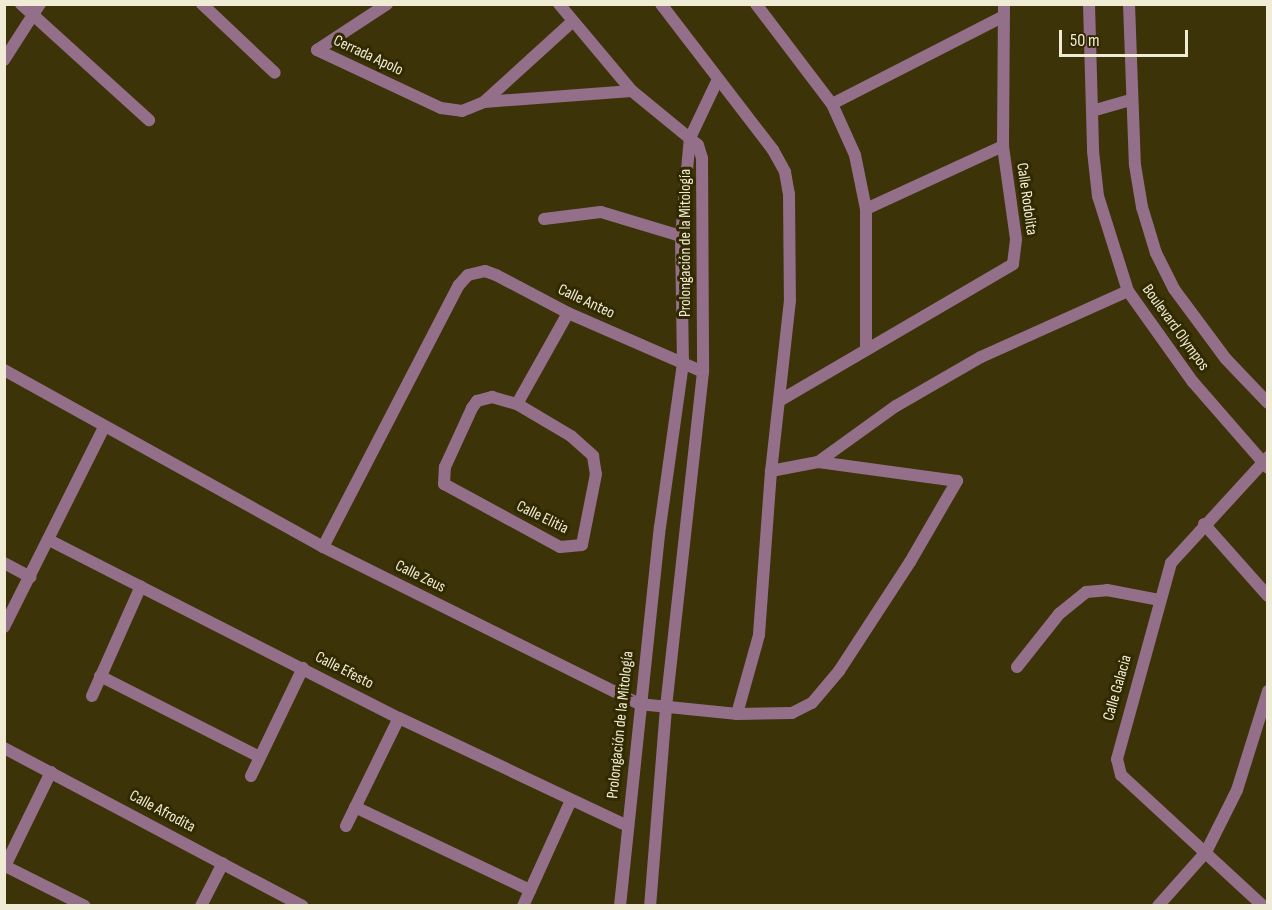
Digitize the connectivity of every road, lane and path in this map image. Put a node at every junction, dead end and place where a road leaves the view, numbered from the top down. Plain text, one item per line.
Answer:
1 (21, 4) edge
2 (202, 4) edge
3 (387, 4) edge
4 (559, 4) edge
5 (661, 4) edge
6 (773, 4) edge
7 (1089, 4) edge
8 (1129, 4) edge
9 (758, 8) edge
10 (37, 10) edge
11 (1004, 10) edge
12 (573, 21) junction
13 (4, 60) edge
14 (275, 73) dead end
15 (718, 79) junction
16 (632, 91) junction
17 (1130, 100) junction
18 (484, 102) junction
19 (832, 104) junction
20 (1092, 111) junction
21 (149, 120) dead end
22 (690, 138) junction
23 (1003, 146) junction
24 (866, 209) junction
25 (544, 219) dead end
26 (681, 236) junction
27 (1128, 291) junction
28 (568, 313) junction
29 (866, 350) junction
30 (683, 364) junction
31 (4, 370) edge
32 (703, 372) junction
33 (779, 401) junction
34 (1268, 403) edge
35 (517, 404) junction
36 (104, 427) junction
37 (818, 462) junction
38 (1266, 462) edge
39 (771, 471) junction
40 (1204, 524) junction
41 (49, 540) junction
42 (323, 547) junction
43 (4, 563) edge
44 (30, 577) junction
45 (141, 586) junction
46 (1268, 596) edge
47 (1160, 600) junction
48 (4, 627) edge
49 (1017, 667) dead end
50 (303, 668) junction
51 (100, 676) junction
52 (1268, 691) edge
53 (92, 696) dead end
54 (639, 704) junction
55 (666, 708) junction
56 (737, 714) junction
57 (399, 718) junction
58 (4, 748) edge
59 (260, 758) junction
60 (51, 772) junction
61 (251, 776) dead end
62 (572, 800) junction
63 (355, 807) junction
64 (346, 826) dead end
65 (627, 826) junction
66 (1206, 852) junction
67 (223, 863) junction
68 (5, 867) edge
69 (530, 890) junction
70 (85, 906) edge
71 (201, 906) edge
72 (303, 906) edge
73 (523, 906) edge
74 (620, 906) edge
75 (650, 906) edge
76 (1158, 906) edge
77 (1263, 906) edge

1 - 10 street
2 - 14 street
3 - 18 street, Cerrada Apolo
4 - 12 street
5 - 15 street
6 - 9 street
7 - 20 street, Boulevard Olympos
8 - 17 street, Boulevard Olympos
9 - 19 street
10 - 13 street
10 - 21 street
11 - 19 street
11 - 23 street, Calle Rodolita
12 - 16 street
12 - 18 street, Cerrada Apolo
15 - 22 street
15 - 33 street
16 - 18 street, Cerrada Apolo
16 - 22 street
17 - 20 street
17 - 34 street, Boulevard Olympos
19 - 24 street
20 - 27 street, Boulevard Olympos
22 - 26 street, Prolongación de la Mitología
22 - 32 street, Prolongación de la Mitología
23 - 24 street
23 - 29 street, Calle Rodolita
24 - 29 street
25 - 26 street
26 - 30 street, Prolongación de la Mitología
27 - 37 street
27 - 38 street, Boulevard Olympos
28 - 30 street, Calle Anteo
28 - 35 street
28 - 42 street, Calle Anteo
29 - 33 street, Calle Rodolita
30 - 32 street, Calle Anteo
30 - 54 street, Prolongación de la Mitología
31 - 36 street, Calle Zeus
32 - 55 street, Prolongación de la Mitología
33 - 39 street
35 - 35 street, Calle Elitia
36 - 41 street
36 - 42 street, Calle Zeus
37 - 39 street
37 - 56 street, Calle Zeus
38 - 40 street, Calle Galacia
39 - 56 street
40 - 46 street
40 - 47 street, Calle Galacia
41 - 44 street
41 - 45 street, Calle Efesto
42 - 54 street, Calle Zeus
43 - 44 street
44 - 48 street
45 - 50 street, Calle Efesto
45 - 51 street
47 - 49 street
47 - 66 street, Calle Galacia
50 - 57 street, Calle Efesto
50 - 59 street
51 - 53 street
51 - 59 street
52 - 66 street
54 - 55 street, Calle Zeus
54 - 65 street, Prolongación de la Mitología
55 - 56 street, Calle Zeus
55 - 75 street, Prolongación de la Mitología
57 - 62 street, Calle Efesto
57 - 63 street
58 - 60 street, Calle Afrodita
59 - 61 street
60 - 67 street, Calle Afrodita
60 - 68 street
62 - 65 street, Calle Efesto
62 - 69 street
63 - 64 street
63 - 69 street
65 - 74 street, Prolongación de la Mitología
66 - 76 street
66 - 77 street, Calle Galacia
67 - 71 street
67 - 72 street, Calle Afrodita
68 - 70 street
69 - 73 street

